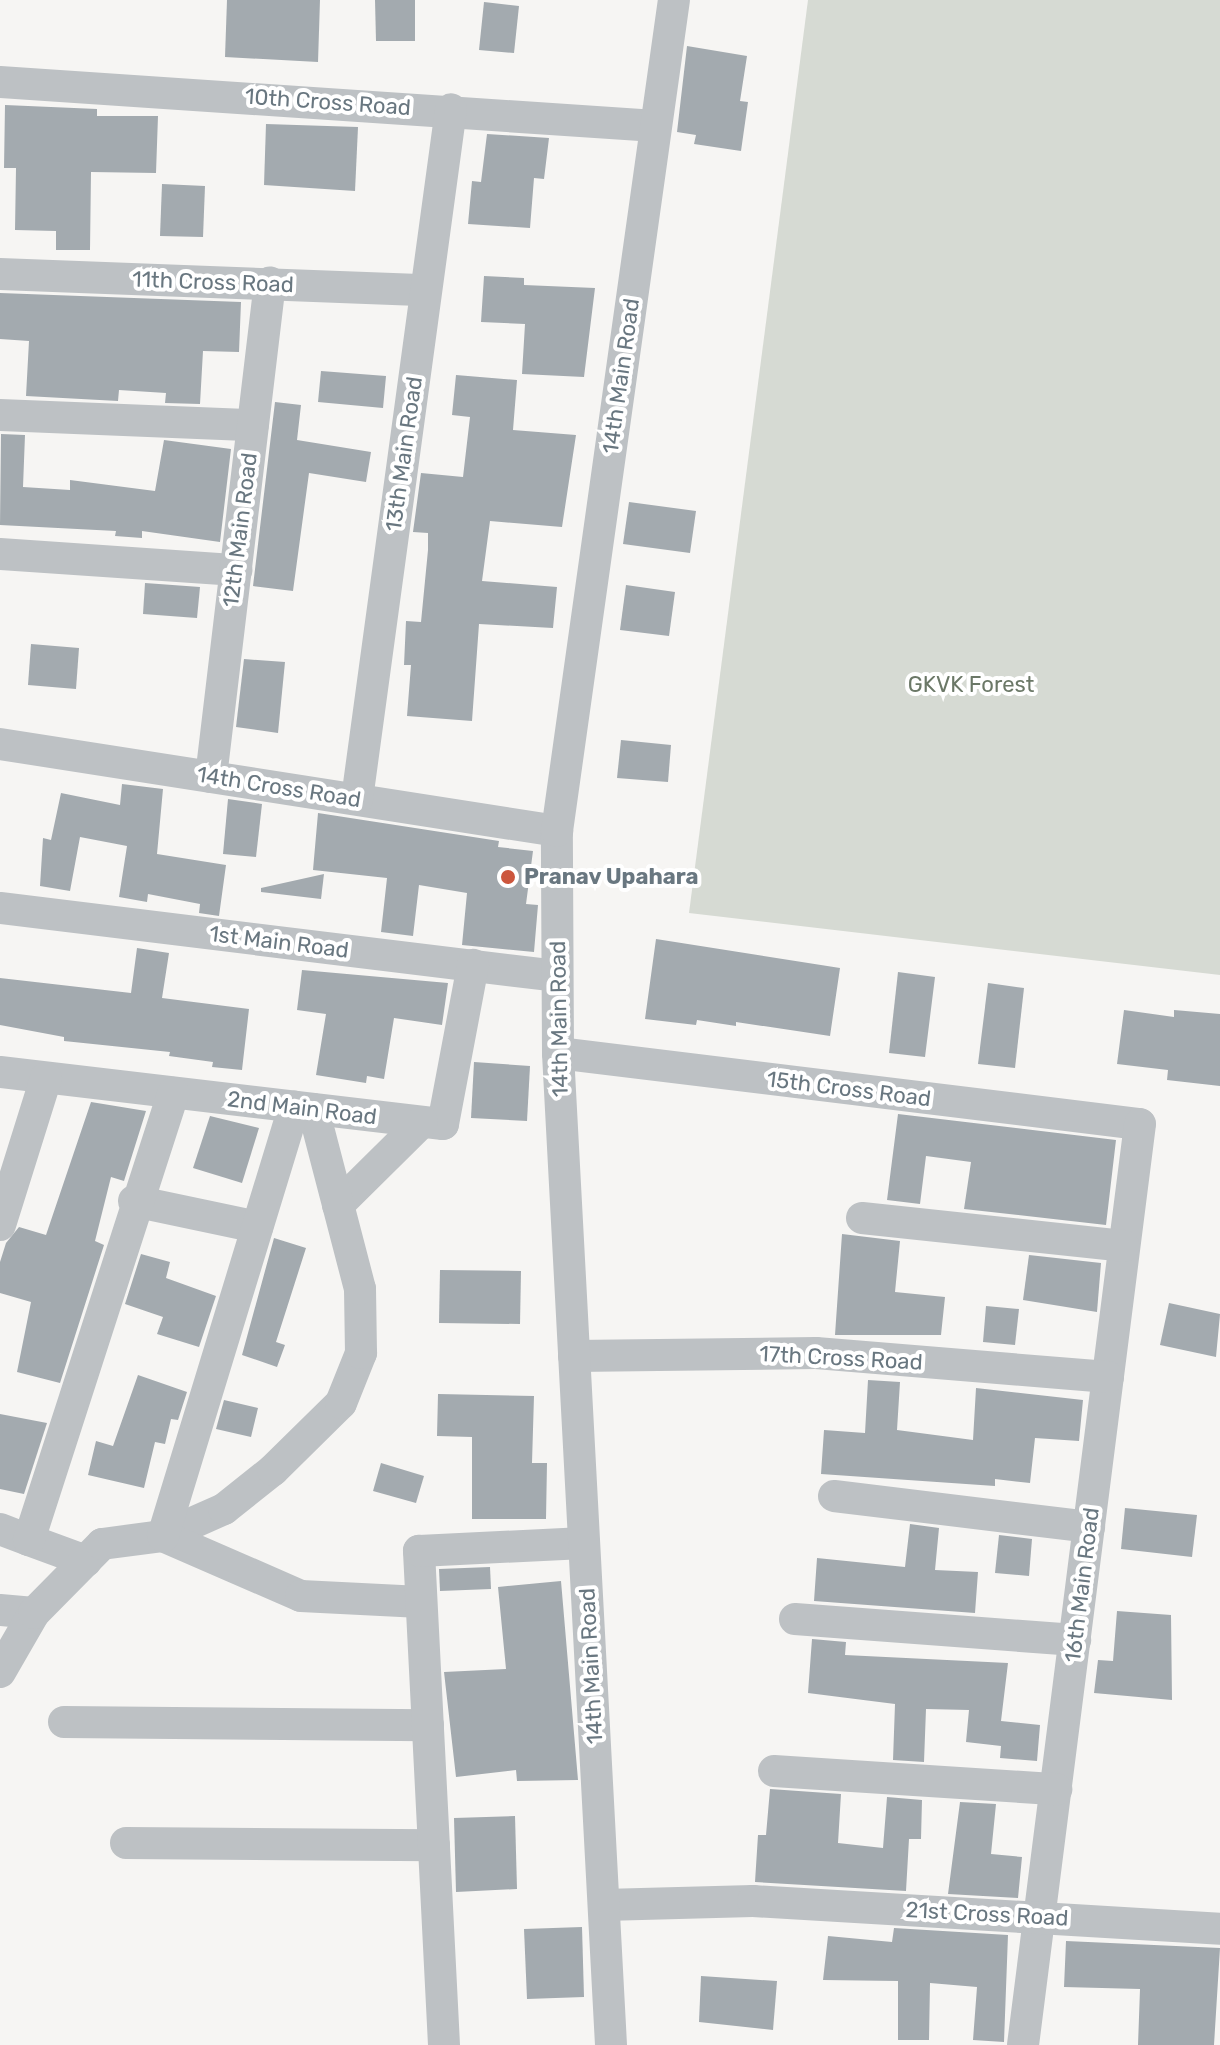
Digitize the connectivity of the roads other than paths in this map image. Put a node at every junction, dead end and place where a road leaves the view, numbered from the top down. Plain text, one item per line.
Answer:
1 (674, 0) edge
2 (0, 82) edge
3 (451, 109) junction
4 (656, 126) junction
5 (0, 274) edge
6 (270, 283) junction
7 (426, 290) junction
8 (0, 415) edge
9 (253, 425) junction
10 (0, 554) edge
11 (236, 570) junction
12 (0, 744) edge
13 (211, 777) junction
14 (357, 799) junction
15 (557, 831) junction
16 (0, 908) edge
17 (473, 965) junction
18 (557, 976) junction
19 (558, 1053) junction
20 (0, 1072) edge
21 (46, 1078) junction
22 (173, 1093) junction
23 (304, 1108) junction
24 (422, 1122) junction
25 (1140, 1124) joint
26 (134, 1201) junction
27 (338, 1205) junction
28 (862, 1218) dead end
29 (0, 1225) edge
30 (257, 1227) junction
31 (1124, 1246) junction
32 (574, 1356) junction
33 (1108, 1377) junction
34 (834, 1496) dead end
35 (1089, 1527) junction
36 (14, 1534) edge
37 (163, 1536) junction
38 (584, 1543) junction
39 (86, 1561) junction
40 (421, 1602) junction
41 (0, 1610) edge
42 (34, 1613) junction
43 (795, 1619) dead end
44 (1075, 1640) junction
45 (0, 1672) edge
46 (64, 1722) dead end
47 (428, 1725) junction
48 (774, 1771) dead end
49 (1056, 1789) junction
50 (126, 1843) dead end
51 (434, 1845) junction
52 (604, 1905) junction
53 (1039, 1917) junction
54 (1220, 1929) edge
55 (444, 2045) edge
56 (611, 2045) edge
57 (1023, 2045) edge

1 - 4 street, 14th Main Road
2 - 3 street, 10th Cross Road
3 - 4 street, 10th Cross Road
3 - 7 street, 13th Main Road
4 - 15 street, 14th Main Road
5 - 6 street, 11th Cross Road
6 - 7 street, 11th Cross Road
6 - 9 street, 12th Main Road
7 - 14 street, 13th Main Road
8 - 9 street
9 - 11 street, 12th Main Road
10 - 11 street
11 - 13 street, 12th Main Road
12 - 13 street, 14th Cross Road
13 - 14 street, 14th Cross Road
14 - 15 street, 14th Cross Road
15 - 18 street, 14th Main Road
16 - 17 street, 1st Main Road
17 - 18 street, 1st Main Road
17 - 24 street
18 - 19 street, 14th Main Road
19 - 25 street, 15th Cross Road
19 - 32 street, 14th Main Road
20 - 21 street, 2nd Main Road
21 - 22 street, 2nd Main Road
21 - 29 street
22 - 23 street, 2nd Main Road
22 - 26 street
23 - 24 street, 2nd Main Road
23 - 27 street
23 - 30 street
24 - 27 street
25 - 31 street, 16th Main Road
26 - 30 street
26 - 36 street
27 - 37 street
28 - 31 street
30 - 37 street
31 - 33 street, 16th Main Road
32 - 33 street, 17th Cross Road
32 - 38 street, 14th Main Road
33 - 35 street, 16th Main Road
34 - 35 street
35 - 44 street, 16th Main Road
36 - 39 street
37 - 39 street
37 - 40 street
38 - 40 street
38 - 52 street, 14th Main Road
39 - 42 street
40 - 47 street
41 - 42 street
42 - 45 street
43 - 44 street
44 - 49 street, 16th Main Road
46 - 47 street
47 - 51 street
48 - 49 street
49 - 53 street, 16th Main Road
50 - 51 street
51 - 55 street
52 - 53 street, 21st Cross Road
52 - 56 street, 14th Main Road
53 - 54 street, 21st Cross Road
53 - 57 street, 16th Main Road

